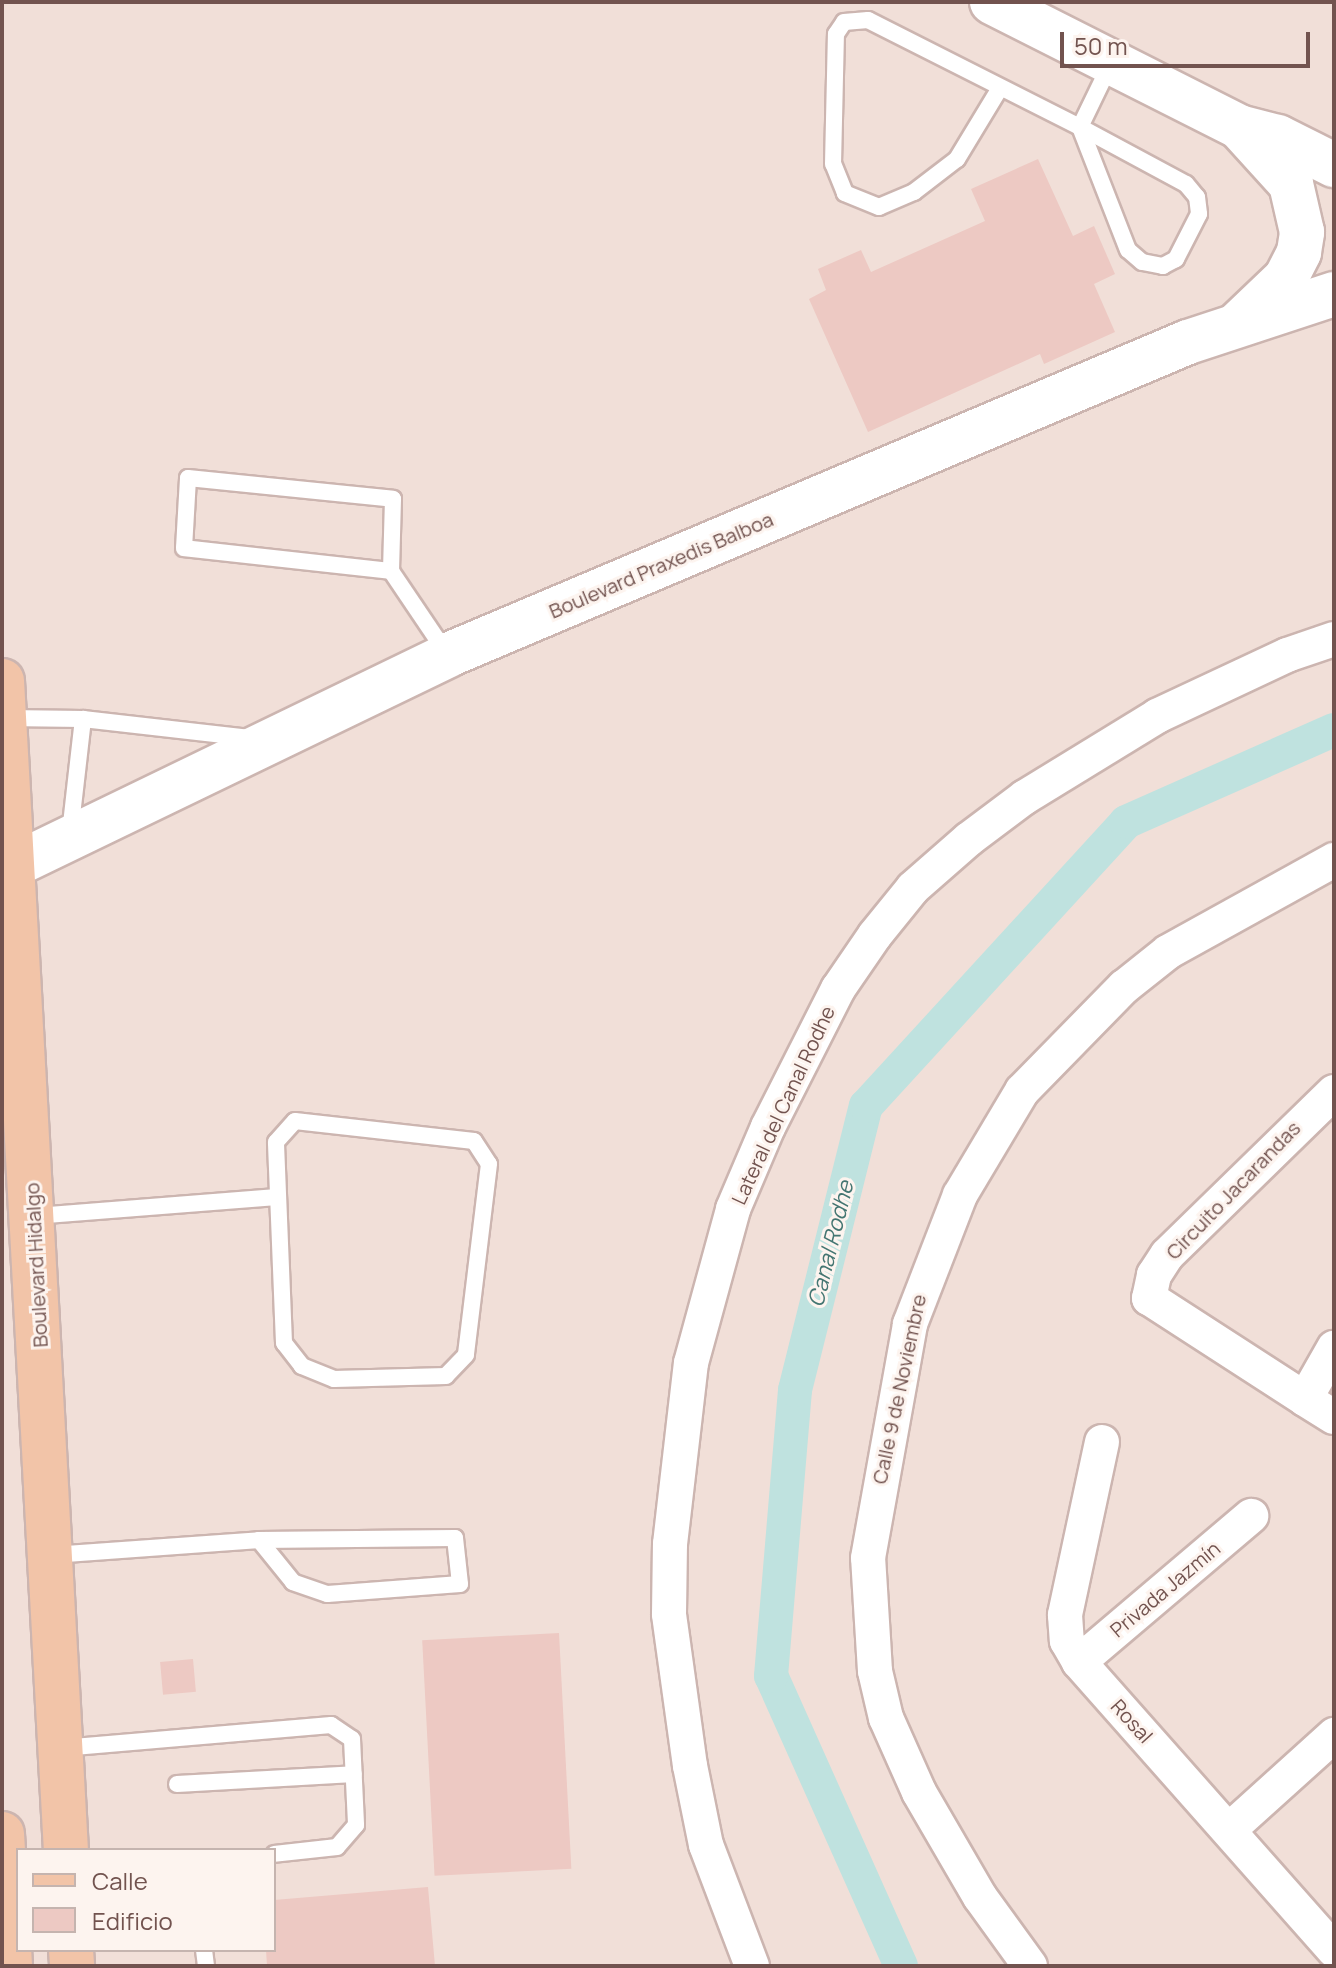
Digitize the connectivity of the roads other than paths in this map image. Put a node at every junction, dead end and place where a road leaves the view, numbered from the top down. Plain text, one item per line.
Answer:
1 (992, 2) edge
2 (1038, 12) edge
3 (1111, 64) junction
4 (1000, 88) junction
5 (1080, 127) junction
6 (1239, 127) junction
7 (1334, 165) edge
8 (1334, 294) edge
9 (1237, 325) junction
10 (391, 571) junction
11 (1334, 639) edge
12 (448, 655) junction
13 (3, 700) edge
14 (83, 719) junction
15 (269, 740) junction
16 (70, 834) junction
17 (1334, 860) edge
18 (8, 867) edge
19 (1334, 1092) edge
20 (275, 1197) junction
21 (33, 1216) junction
22 (1334, 1348) edge
23 (1305, 1399) junction
24 (1334, 1417) edge
25 (1102, 1442) dead end
26 (1251, 1516) dead end
27 (259, 1540) junction
28 (52, 1555) junction
29 (1079, 1662) junction
30 (1334, 1735) edge
31 (61, 1748) junction
32 (354, 1774) junction
33 (177, 1784) dead end
34 (1229, 1830) junction
35 (2, 1834) edge
36 (66, 1848) edge
37 (276, 1854) edge
38 (1334, 1950) edge
39 (10, 1966) edge
40 (752, 1966) edge
41 (1030, 1966) edge

1 - 2 main road
2 - 3 main road
3 - 5 lane
3 - 6 main road
4 - 4 lane
4 - 5 lane
5 - 5 lane
6 - 7 main road
6 - 9 main road
8 - 9 main road, Boulevard Praxedis Balboa
9 - 12 main road, Boulevard Praxedis Balboa
10 - 10 lane
10 - 12 lane
11 - 40 street, Lateral del Canal Rodhe
12 - 15 main road, Boulevard Praxedis Balboa
13 - 14 lane
13 - 18 main road, Boulevard Hidalgo
14 - 15 lane
14 - 16 lane
15 - 16 main road, Boulevard Praxedis Balboa
16 - 18 main road, Boulevard Praxedis Balboa
17 - 41 street, Calle 9 de Noviembre
18 - 21 main road, Boulevard Hidalgo
19 - 23 street, Circuito Jacarandas
20 - 20 lane
20 - 21 lane
21 - 28 main road, Boulevard Hidalgo
22 - 23 street
23 - 24 street
25 - 29 street, Rosal
26 - 29 street, Privada Jazmín
27 - 27 lane
27 - 28 lane
28 - 31 main road, Boulevard Hidalgo
29 - 34 street, Rosal
30 - 34 street
31 - 32 lane
31 - 36 main road, Boulevard Hidalgo
32 - 33 lane
32 - 37 lane
34 - 38 street, Rosal
35 - 39 main road

